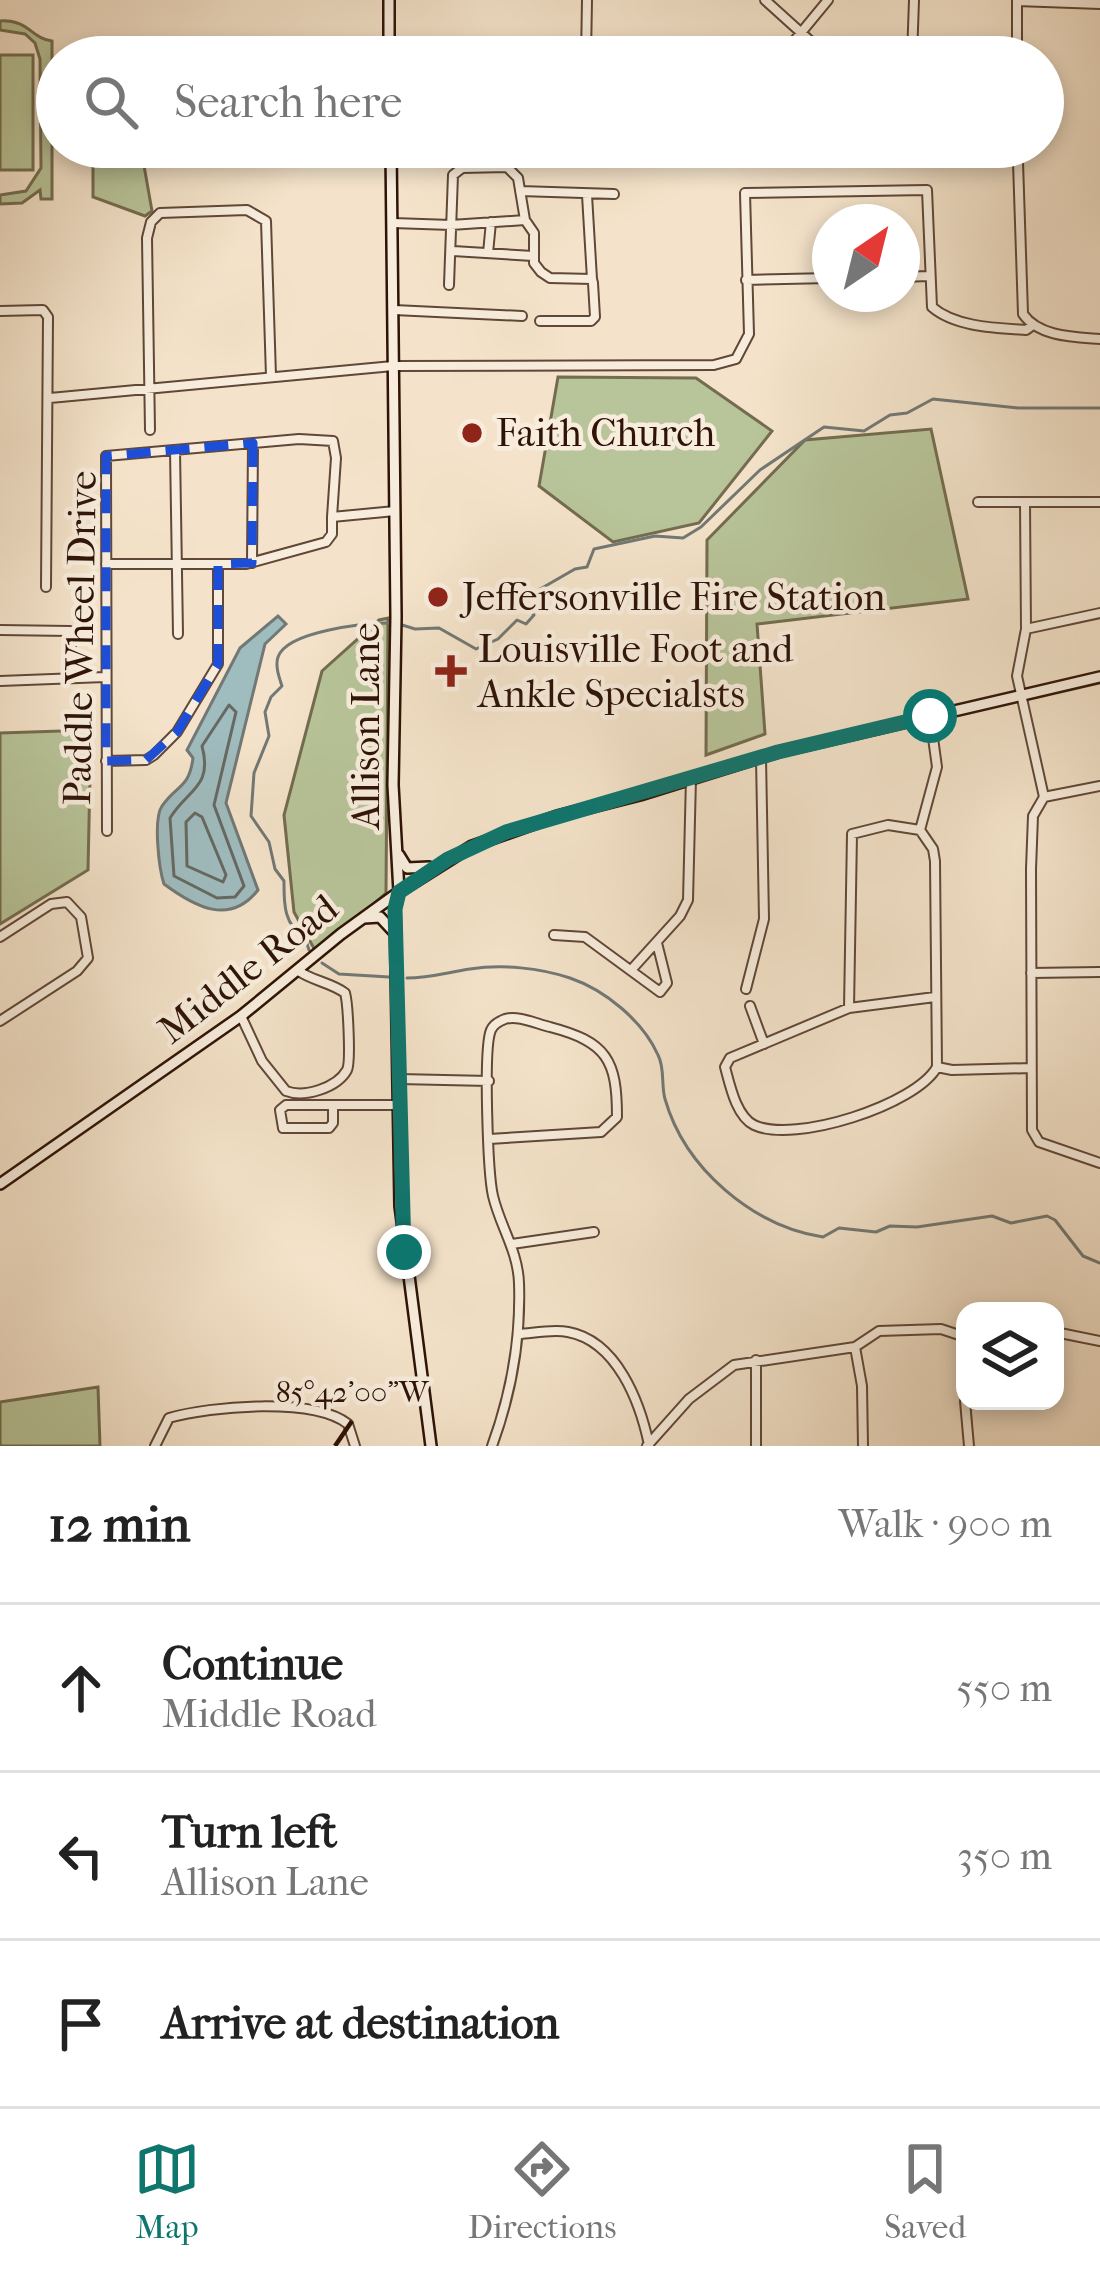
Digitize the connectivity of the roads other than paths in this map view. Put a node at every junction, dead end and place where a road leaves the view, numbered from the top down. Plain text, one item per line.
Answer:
1 (389, 0) edge
2 (587, 0) edge
3 (765, 0) edge
4 (828, 0) edge
5 (914, 0) edge
6 (1017, 1) edge
7 (1100, 4) edge
8 (803, 31) junction
9 (389, 36) edge
10 (586, 36) edge
11 (799, 36) edge
12 (808, 36) edge
13 (913, 36) edge
14 (1017, 36) edge
15 (392, 168) edge
16 (490, 168) edge
17 (508, 168) edge
18 (1018, 168) edge
19 (520, 191) junction
20 (614, 194) dead end
21 (587, 195) junction
22 (525, 220) junction
23 (393, 223) junction
24 (491, 223) junction
25 (451, 225) junction
26 (452, 251) junction
27 (488, 253) junction
28 (533, 256) junction
29 (920, 276) edge
30 (928, 276) junction
31 (812, 278) edge
32 (592, 279) junction
33 (746, 280) junction
34 (449, 285) dead end
35 (0, 310) edge
36 (394, 310) junction
37 (522, 316) dead end
38 (540, 321) dead end
39 (1031, 324) junction
40 (1100, 340) edge
41 (393, 366) junction
42 (271, 376) junction
43 (149, 388) junction
44 (50, 398) junction
45 (150, 430) dead end
46 (254, 443) junction
47 (175, 450) junction
48 (978, 502) dead end
49 (1100, 502) edge
50 (1025, 503) junction
51 (395, 511) junction
52 (332, 518) junction
53 (252, 563) junction
54 (106, 564) junction
55 (178, 564) junction
56 (218, 564) junction
57 (46, 587) dead end
58 (1100, 613) edge
59 (1026, 629) junction
60 (0, 630) edge
61 (178, 634) dead end
62 (105, 677) junction
63 (1100, 677) edge
64 (73, 678) junction
65 (0, 681) edge
66 (1022, 693) junction
67 (930, 716) junction
68 (761, 758) junction
69 (106, 761) junction
70 (691, 778) junction
71 (1100, 786) edge
72 (1044, 797) junction
73 (920, 830) junction
74 (107, 831) dead end
75 (397, 851) junction
76 (440, 864) junction
77 (399, 892) junction
78 (359, 920) junction
79 (554, 935) dead end
80 (0, 937) edge
81 (657, 942) junction
82 (396, 943) junction
83 (632, 969) junction
84 (297, 970) junction
85 (1100, 972) edge
86 (1031, 973) junction
87 (746, 989) dead end
88 (935, 998) junction
89 (750, 1006) dead end
90 (849, 1008) junction
91 (241, 1016) junction
92 (0, 1021) edge
93 (764, 1044) junction
94 (937, 1066) junction
95 (1032, 1068) junction
96 (398, 1079) junction
97 (489, 1081) junction
98 (399, 1105) junction
99 (333, 1106) junction
100 (490, 1138) junction
101 (1100, 1163) edge
102 (0, 1184) edge
103 (593, 1232) dead end
104 (512, 1244) junction
105 (519, 1334) junction
106 (956, 1334) edge
107 (1064, 1334) edge
108 (1100, 1341) edge
109 (855, 1347) junction
110 (756, 1360) junction
111 (966, 1410) edge
112 (648, 1445) edge
113 (155, 1446) edge
114 (355, 1446) edge
115 (431, 1446) edge
116 (492, 1446) edge
117 (756, 1446) edge
118 (863, 1446) edge
119 (969, 1446) edge

1 - 9 main road
2 - 10 street
3 - 8 street
4 - 8 street
5 - 13 street
6 - 7 street
6 - 14 street
8 - 11 street
8 - 12 street
15 - 23 main road, Allison Lane
16 - 25 street
17 - 19 street
18 - 39 street
19 - 21 street
19 - 22 street
20 - 21 street
21 - 32 street
22 - 24 street
22 - 28 street
23 - 25 street
23 - 36 main road, Allison Lane
24 - 25 street
24 - 27 street
25 - 26 street
26 - 27 street
26 - 34 street
27 - 28 street
28 - 32 street
29 - 30 street
30 - 33 street
30 - 39 street
31 - 33 street
32 - 38 street
33 - 41 street
35 - 44 street
36 - 37 street
36 - 41 main road, Allison Lane
39 - 40 street
41 - 42 street
41 - 51 main road, Allison Lane
42 - 43 street
42 - 43 street
43 - 44 street
43 - 45 street
44 - 57 street
46 - 47 street, Paddle Wheel Drive
46 - 52 street, Paddle Wheel Drive
46 - 53 street
47 - 54 street, Paddle Wheel Drive
47 - 55 street
48 - 50 street
49 - 50 street
50 - 59 street
51 - 52 street
51 - 75 main road, Allison Lane
52 - 53 street
53 - 56 street
54 - 55 street
54 - 62 street, Paddle Wheel Drive
55 - 56 street
55 - 61 street
56 - 69 street
58 - 59 street
59 - 66 street
60 - 64 street
62 - 64 street
62 - 69 street, Paddle Wheel Drive
63 - 66 main road, Middle Road
64 - 65 street
66 - 67 main road, Middle Road
66 - 72 street
67 - 68 main road, Middle Road
67 - 73 street
68 - 70 main road, Middle Road
68 - 87 street
69 - 74 street, Paddle Wheel Drive
70 - 76 main road, Middle Road
70 - 81 street
71 - 72 street
72 - 86 street
73 - 88 street
73 - 90 street
75 - 76 main road
75 - 77 main road, Allison Lane
76 - 77 main road, Middle Road
77 - 78 main road, Middle Road
77 - 82 main road, Allison Lane
78 - 82 main road
78 - 84 main road, Middle Road
79 - 83 street
80 - 92 street
81 - 83 street
81 - 83 street
82 - 96 main road, Allison Lane
84 - 91 main road, Middle Road
84 - 91 street
85 - 86 street
86 - 95 street
88 - 90 street
88 - 94 street
89 - 93 street
90 - 93 street
91 - 102 main road, Middle Road
93 - 94 street
94 - 95 street
95 - 101 street
96 - 97 street
96 - 98 main road, Allison Lane
97 - 100 street
97 - 100 street
98 - 99 street
98 - 115 main road, Allison Lane
99 - 99 street
100 - 104 street
103 - 104 street
104 - 105 street
105 - 112 street
105 - 116 street
106 - 109 street
107 - 108 street
109 - 110 street
109 - 118 street
110 - 112 street
110 - 117 street
111 - 119 street
113 - 114 street

